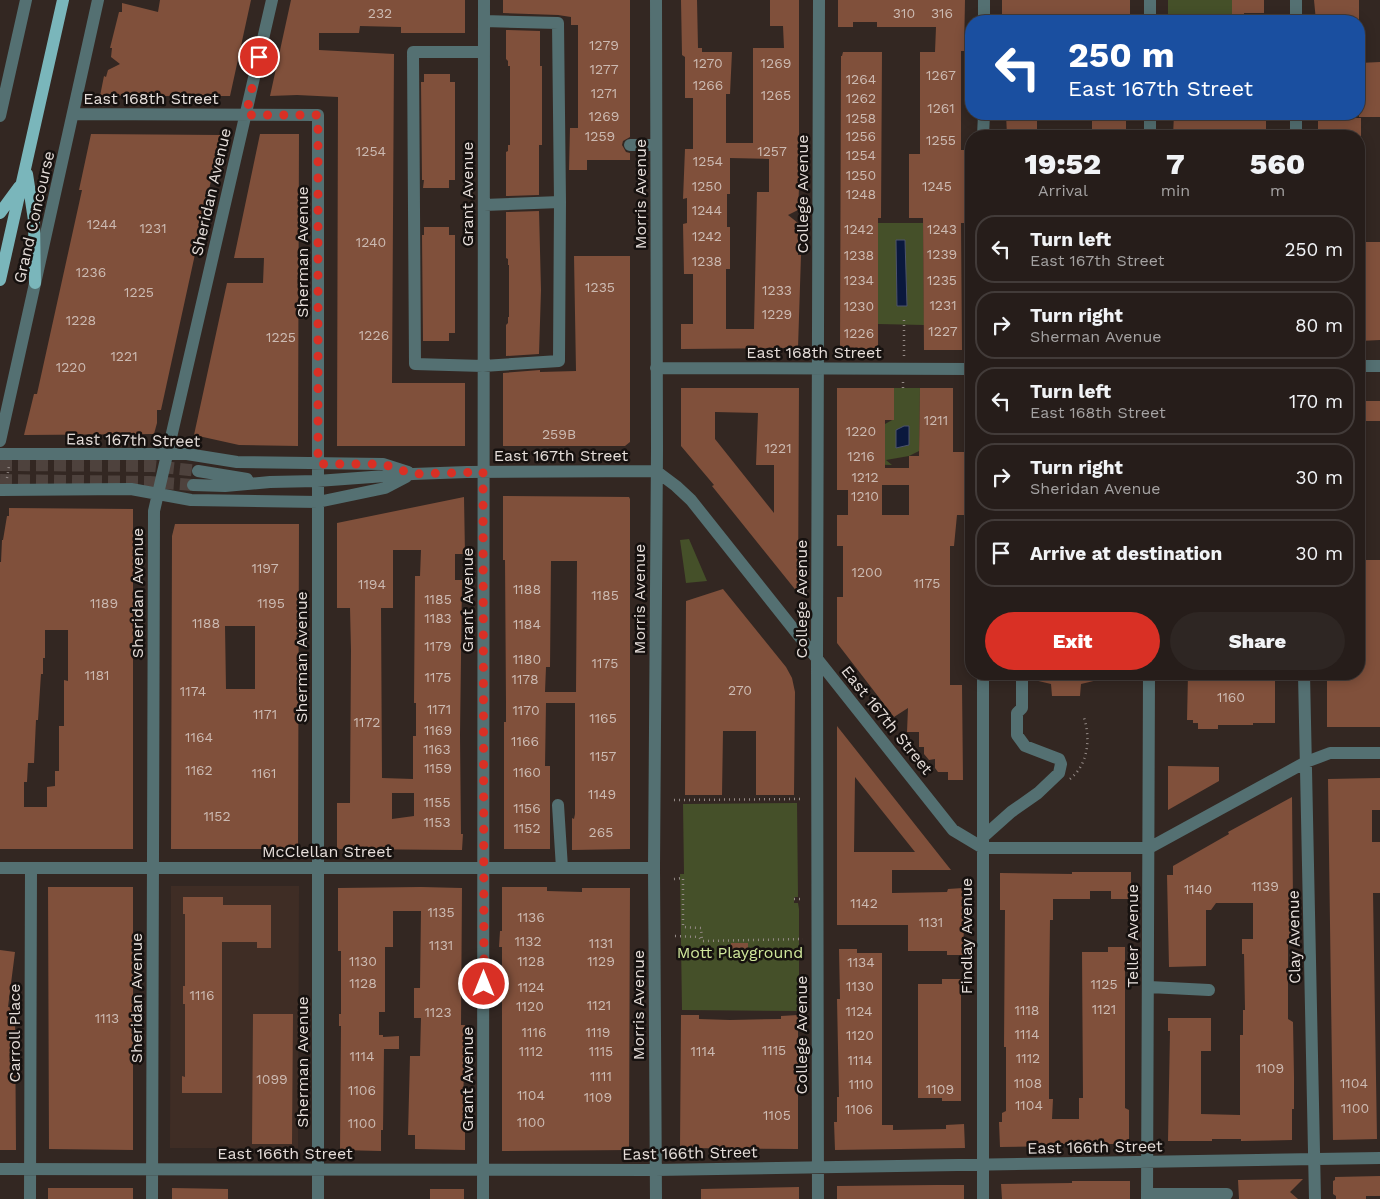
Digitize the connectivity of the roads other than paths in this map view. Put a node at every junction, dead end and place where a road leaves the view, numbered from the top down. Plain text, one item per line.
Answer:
1 (26, 0) edge
2 (63, 0) edge
3 (98, 0) edge
4 (272, 0) edge
5 (484, 0) edge
6 (656, 0) edge
7 (819, 0) edge
8 (984, 0) edge
9 (1150, 0) edge
10 (1296, 0) edge
11 (984, 15) edge
12 (1150, 15) edge
13 (1296, 15) edge
14 (484, 21) junction
15 (484, 52) junction
16 (73, 114) junction
17 (0, 115) edge
18 (246, 115) junction
19 (318, 115) joint
20 (630, 145) dead end
21 (656, 145) junction
22 (26, 163) junction
23 (22, 183) junction
24 (560, 202) junction
25 (484, 205) junction
26 (0, 212) edge
27 (0, 280) edge
28 (35, 283) junction
29 (483, 366) junction
30 (1365, 366) edge
31 (1380, 366) edge
32 (656, 368) junction
33 (818, 368) junction
34 (965, 368) edge
35 (0, 441) edge
36 (168, 453) junction
37 (6, 457) edge
38 (318, 464) junction
39 (656, 471) junction
40 (198, 472) tunnel mouth
41 (483, 472) junction
42 (413, 474) junction
43 (318, 481) junction
44 (270, 482) junction
45 (193, 485) tunnel mouth
46 (3, 487) edge
47 (158, 494) junction
48 (318, 502) junction
49 (817, 659) junction
50 (983, 680) edge
51 (1022, 680) edge
52 (1149, 680) edge
53 (1304, 680) edge
54 (1380, 753) edge
55 (1306, 762) junction
56 (558, 805) dead end
57 (983, 842) junction
58 (1149, 848) junction
59 (318, 867) junction
60 (0, 868) edge
61 (31, 868) junction
62 (153, 868) junction
63 (484, 868) junction
64 (562, 868) junction
65 (654, 868) junction
66 (1149, 986) junction
67 (1209, 990) dead end
68 (1380, 1158) edge
69 (1314, 1160) junction
70 (1148, 1162) junction
71 (983, 1165) junction
72 (817, 1167) junction
73 (0, 1169) edge
74 (30, 1169) junction
75 (152, 1169) junction
76 (318, 1169) junction
77 (483, 1169) junction
78 (655, 1170) junction
79 (1226, 1194) dead end
80 (1148, 1197) edge
81 (30, 1199) edge
82 (152, 1199) edge
83 (318, 1199) edge
84 (483, 1199) edge
85 (656, 1199) edge
86 (818, 1199) edge
87 (983, 1199) edge
88 (1315, 1199) edge

1 - 17 street
2 - 22 main road, Grand Concourse
3 - 16 street, Grand Concourse
4 - 18 street, Sheridan Avenue
5 - 14 street, Grant Avenue
6 - 21 street, Morris Avenue
7 - 33 street, College Avenue
8 - 11 street
9 - 12 street
10 - 13 street
14 - 15 street, Grant Avenue
14 - 24 street
15 - 25 street, Grant Avenue
15 - 29 street
16 - 18 street, East 168th Street
16 - 28 street, Grand Concourse
18 - 19 street, East 168th Street
18 - 36 street, Sheridan Avenue
19 - 38 street, Sherman Avenue
20 - 21 street
21 - 32 street, Morris Avenue
22 - 23 main road, Grand Concourse
22 - 28 main road
23 - 26 main road
23 - 27 main road, Grand Concourse
24 - 25 street
24 - 29 street
25 - 29 street, Grant Avenue
28 - 35 street, Grand Concourse
29 - 41 street, Grant Avenue
30 - 31 street
32 - 33 street, East 168th Street
32 - 39 street, Morris Avenue
33 - 34 street, East 168th Street
33 - 49 street, College Avenue
36 - 37 street, East 167th Street
36 - 38 street, East 167th Street
36 - 47 street, Sheridan Avenue
38 - 42 street, East 167th Street
38 - 43 street, Sherman Avenue
39 - 41 street, East 167th Street
39 - 49 street, East 167th Street
39 - 65 street, Morris Avenue
40 - 44 street, East 167th Street
41 - 42 street, East 167th Street
41 - 63 street, Grant Avenue
42 - 43 street, East 167th Street
42 - 48 street, East 167th Street
43 - 44 street, East 167th Street
43 - 48 street, Sherman Avenue
44 - 45 street, East 167th Street
46 - 47 street, East 167th Street
47 - 48 street, East 167th Street
47 - 62 street, Sheridan Avenue
48 - 59 street, Sherman Avenue
49 - 57 street, East 167th Street
49 - 72 street, College Avenue
50 - 57 street, Findlay Avenue
51 - 57 street
52 - 58 street, Teller Avenue
53 - 55 street, Clay Avenue
54 - 55 street
55 - 58 street
55 - 69 street, Clay Avenue
56 - 64 street
57 - 58 street
57 - 71 street, Findlay Avenue
58 - 66 street, Teller Avenue
59 - 62 street, McClellan Street
59 - 63 street, McClellan Street
59 - 76 street, Sherman Avenue
60 - 61 street, McClellan Street
61 - 62 street, McClellan Street
61 - 74 street, Carroll Place
62 - 75 street, Sheridan Avenue
63 - 64 street, McClellan Street
63 - 77 street, Grant Avenue
64 - 65 street, McClellan Street
65 - 78 street, Morris Avenue
66 - 67 street
66 - 70 street, Teller Avenue
68 - 69 street, East 166th Street
69 - 70 street, East 166th Street
69 - 88 street, Clay Avenue
70 - 71 street, East 166th Street
70 - 80 street, Teller Avenue
71 - 72 street, East 166th Street
71 - 87 street, Findlay Avenue
72 - 78 street, East 166th Street
72 - 86 street, College Avenue
73 - 74 street, East 166th Street
74 - 75 street, East 166th Street
74 - 81 street, Carroll Place
75 - 76 street, East 166th Street
75 - 82 street, Sheridan Avenue
76 - 77 street, East 166th Street
76 - 83 street, Sherman Avenue
77 - 78 street, East 166th Street
77 - 84 street, Grant Avenue
78 - 85 street, Morris Avenue
79 - 80 street

